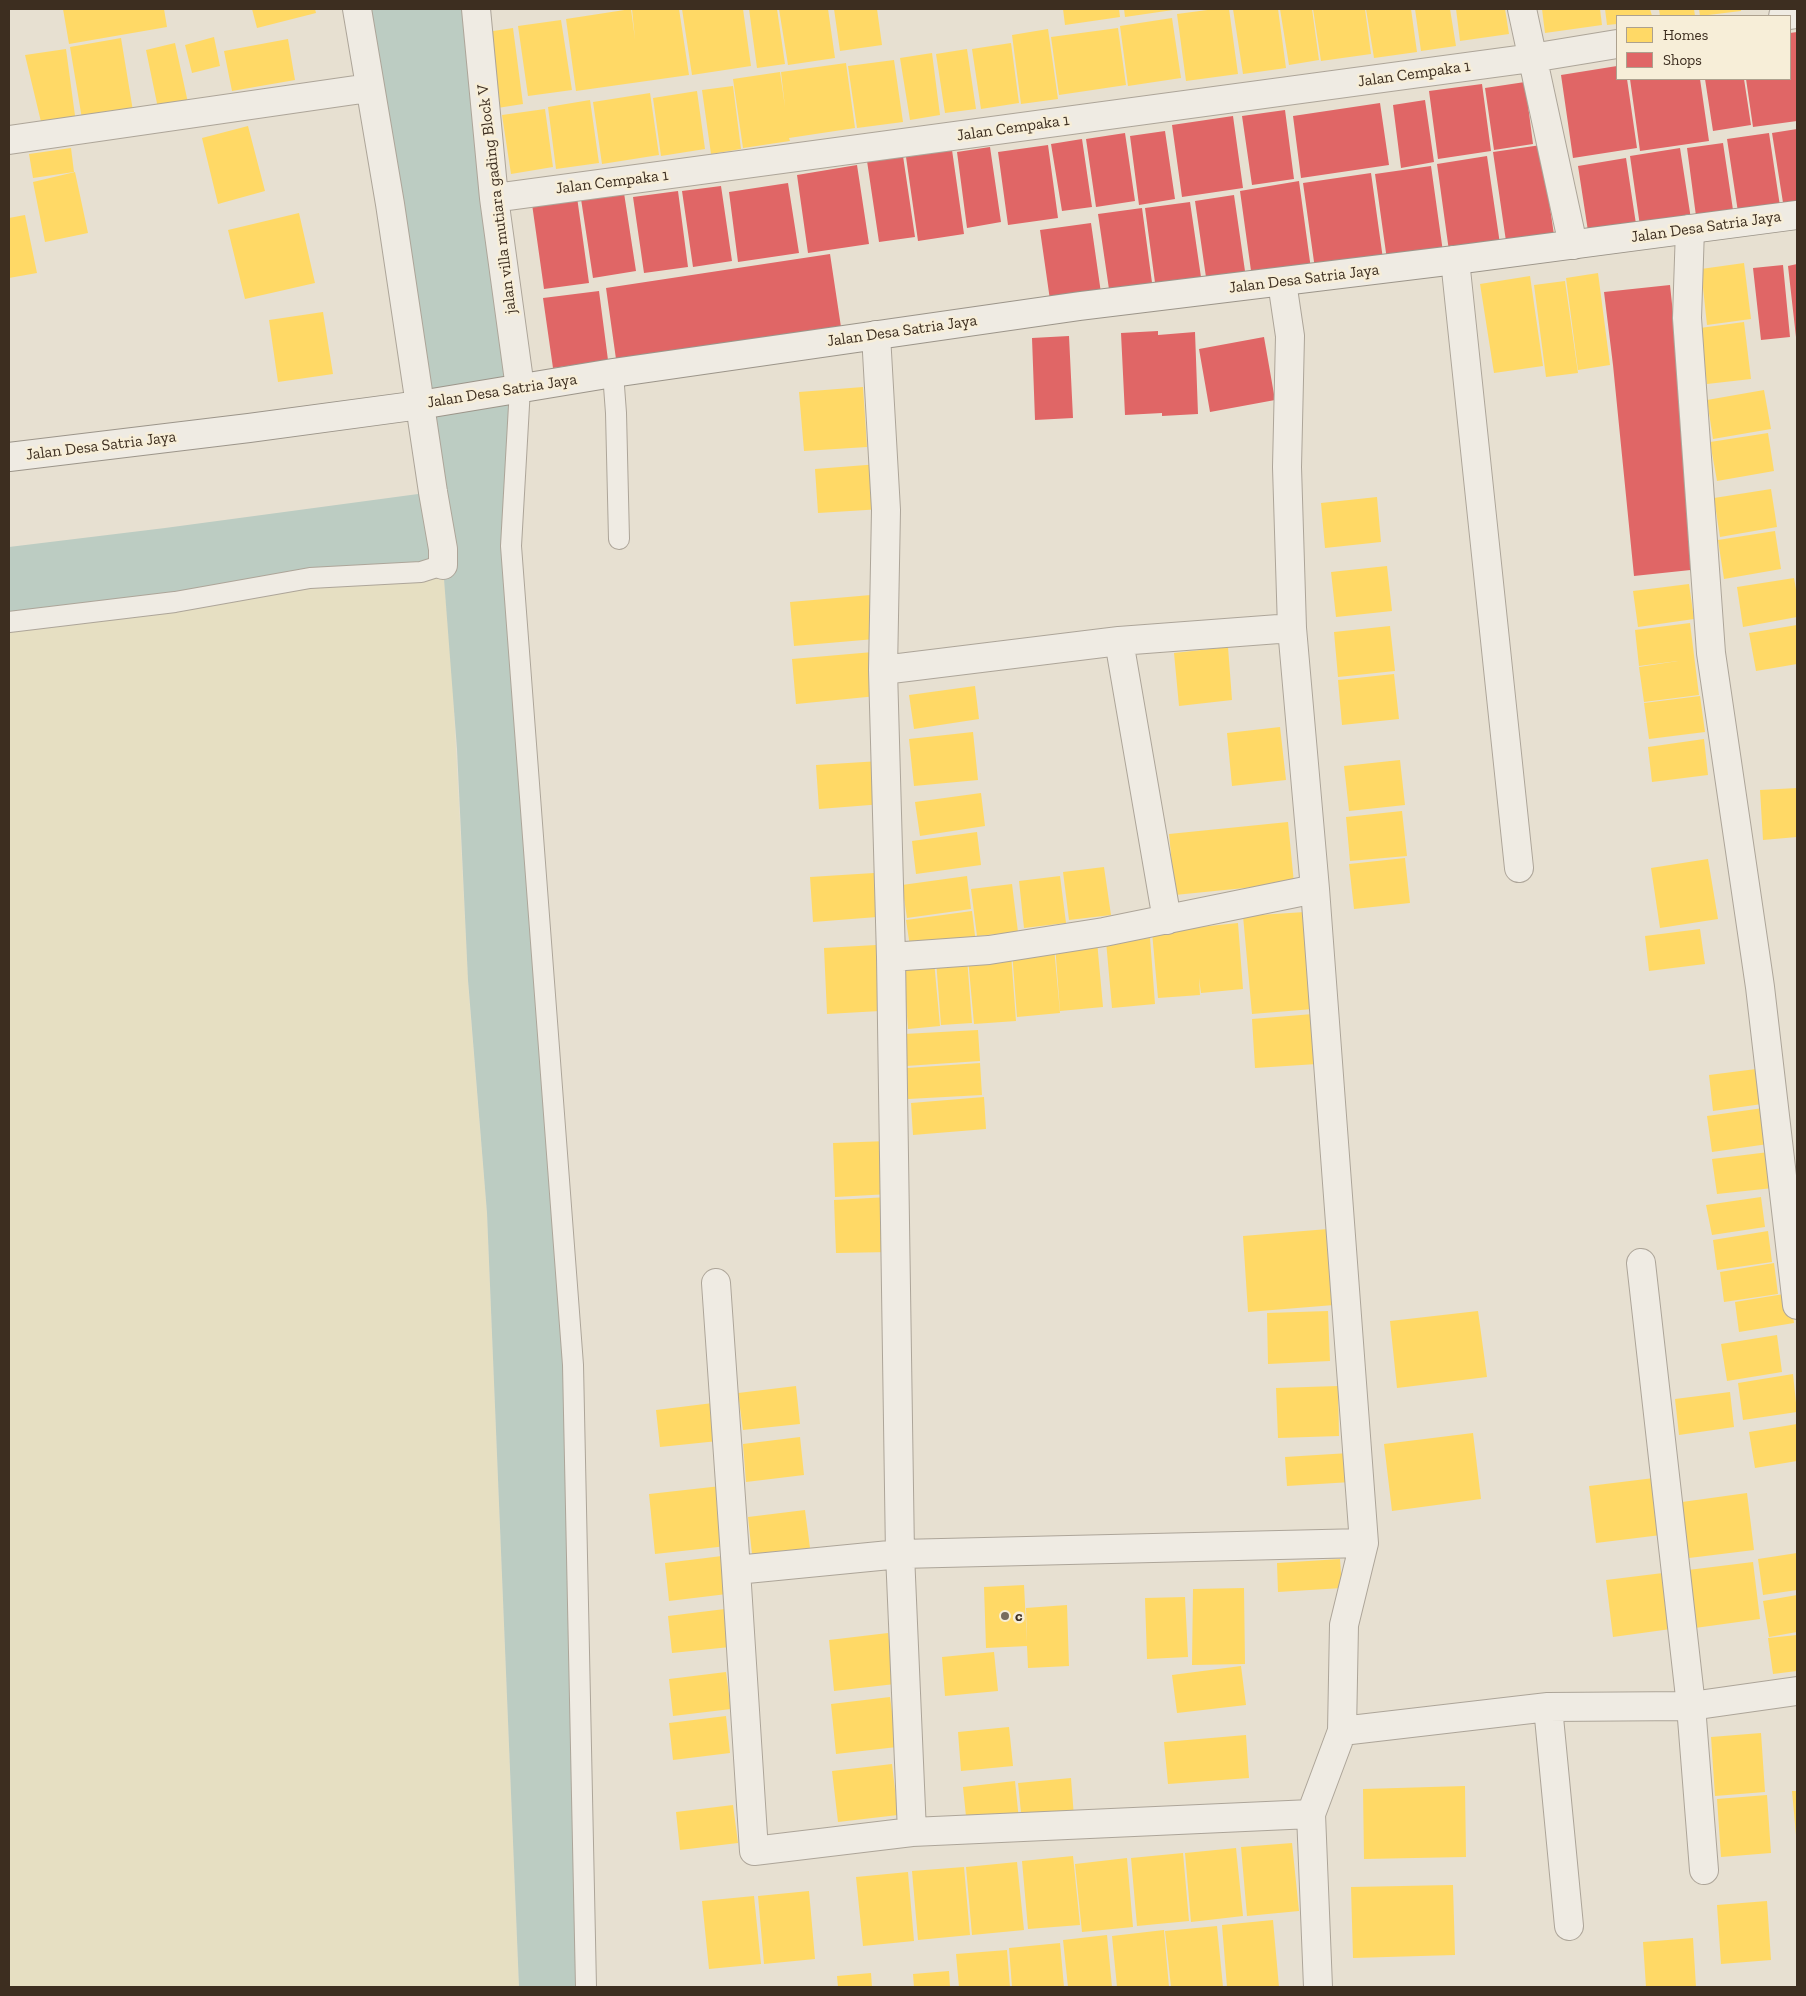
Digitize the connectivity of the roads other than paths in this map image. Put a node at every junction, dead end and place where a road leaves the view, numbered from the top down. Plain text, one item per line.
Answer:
1 (357, 9) edge
2 (476, 9) edge
3 (1522, 9) edge
4 (1616, 44) edge
5 (1532, 58) junction
6 (369, 88) junction
7 (9, 140) edge
8 (494, 198) junction
9 (1797, 215) edge
10 (1690, 229) junction
11 (1573, 245) junction
12 (1455, 260) junction
13 (1282, 282) junction
14 (876, 335) junction
15 (613, 373) junction
16 (520, 388) junction
17 (423, 404) junction
18 (9, 457) edge
19 (619, 539) dead end
20 (443, 565) joint
21 (9, 622) edge
22 (1292, 628) junction
23 (1119, 641) junction
24 (883, 670) junction
25 (1519, 868) dead end
26 (1315, 889) junction
27 (1167, 920) junction
28 (891, 957) junction
29 (1640, 1263) dead end
30 (716, 1283) dead end
31 (1797, 1305) edge
32 (1364, 1543) junction
33 (900, 1554) junction
34 (736, 1570) junction
35 (1797, 1691) edge
36 (1691, 1706) junction
37 (1548, 1707) junction
38 (1342, 1731) junction
39 (1310, 1814) junction
40 (912, 1832) junction
41 (1704, 1870) dead end
42 (1569, 1926) dead end
43 (586, 1987) edge
44 (1318, 1987) edge

1 - 6 street
2 - 8 street, jalan villa mutiara gading Block V
3 - 5 street
4 - 5 street, Jalan Cempaka 1
5 - 8 street, Jalan Cempaka 1
5 - 11 street
6 - 7 street
6 - 17 street
8 - 16 street, jalan villa mutiara gading Block V
9 - 10 street, Jalan Desa Satria Jaya
10 - 11 street, Jalan Desa Satria Jaya
10 - 31 street
11 - 12 street, Jalan Desa Satria Jaya
12 - 13 street, Jalan Desa Satria Jaya
12 - 25 street
13 - 14 street, Jalan Desa Satria Jaya
13 - 22 street
14 - 15 street, Jalan Desa Satria Jaya
14 - 24 street
15 - 16 street, Jalan Desa Satria Jaya
15 - 19 lane
16 - 17 street, Jalan Desa Satria Jaya
16 - 43 lane
17 - 18 street, Jalan Desa Satria Jaya
17 - 20 street
20 - 21 lane
22 - 23 street
22 - 26 street
23 - 24 street
23 - 27 street
24 - 28 street
26 - 27 street
26 - 32 street
27 - 28 street
28 - 33 street
29 - 36 street
30 - 34 street
32 - 33 street
32 - 38 street
33 - 34 street
33 - 40 street
34 - 40 street
35 - 36 street
36 - 37 street
36 - 41 street
37 - 38 street
37 - 42 street
38 - 39 street
39 - 40 street
39 - 44 street

